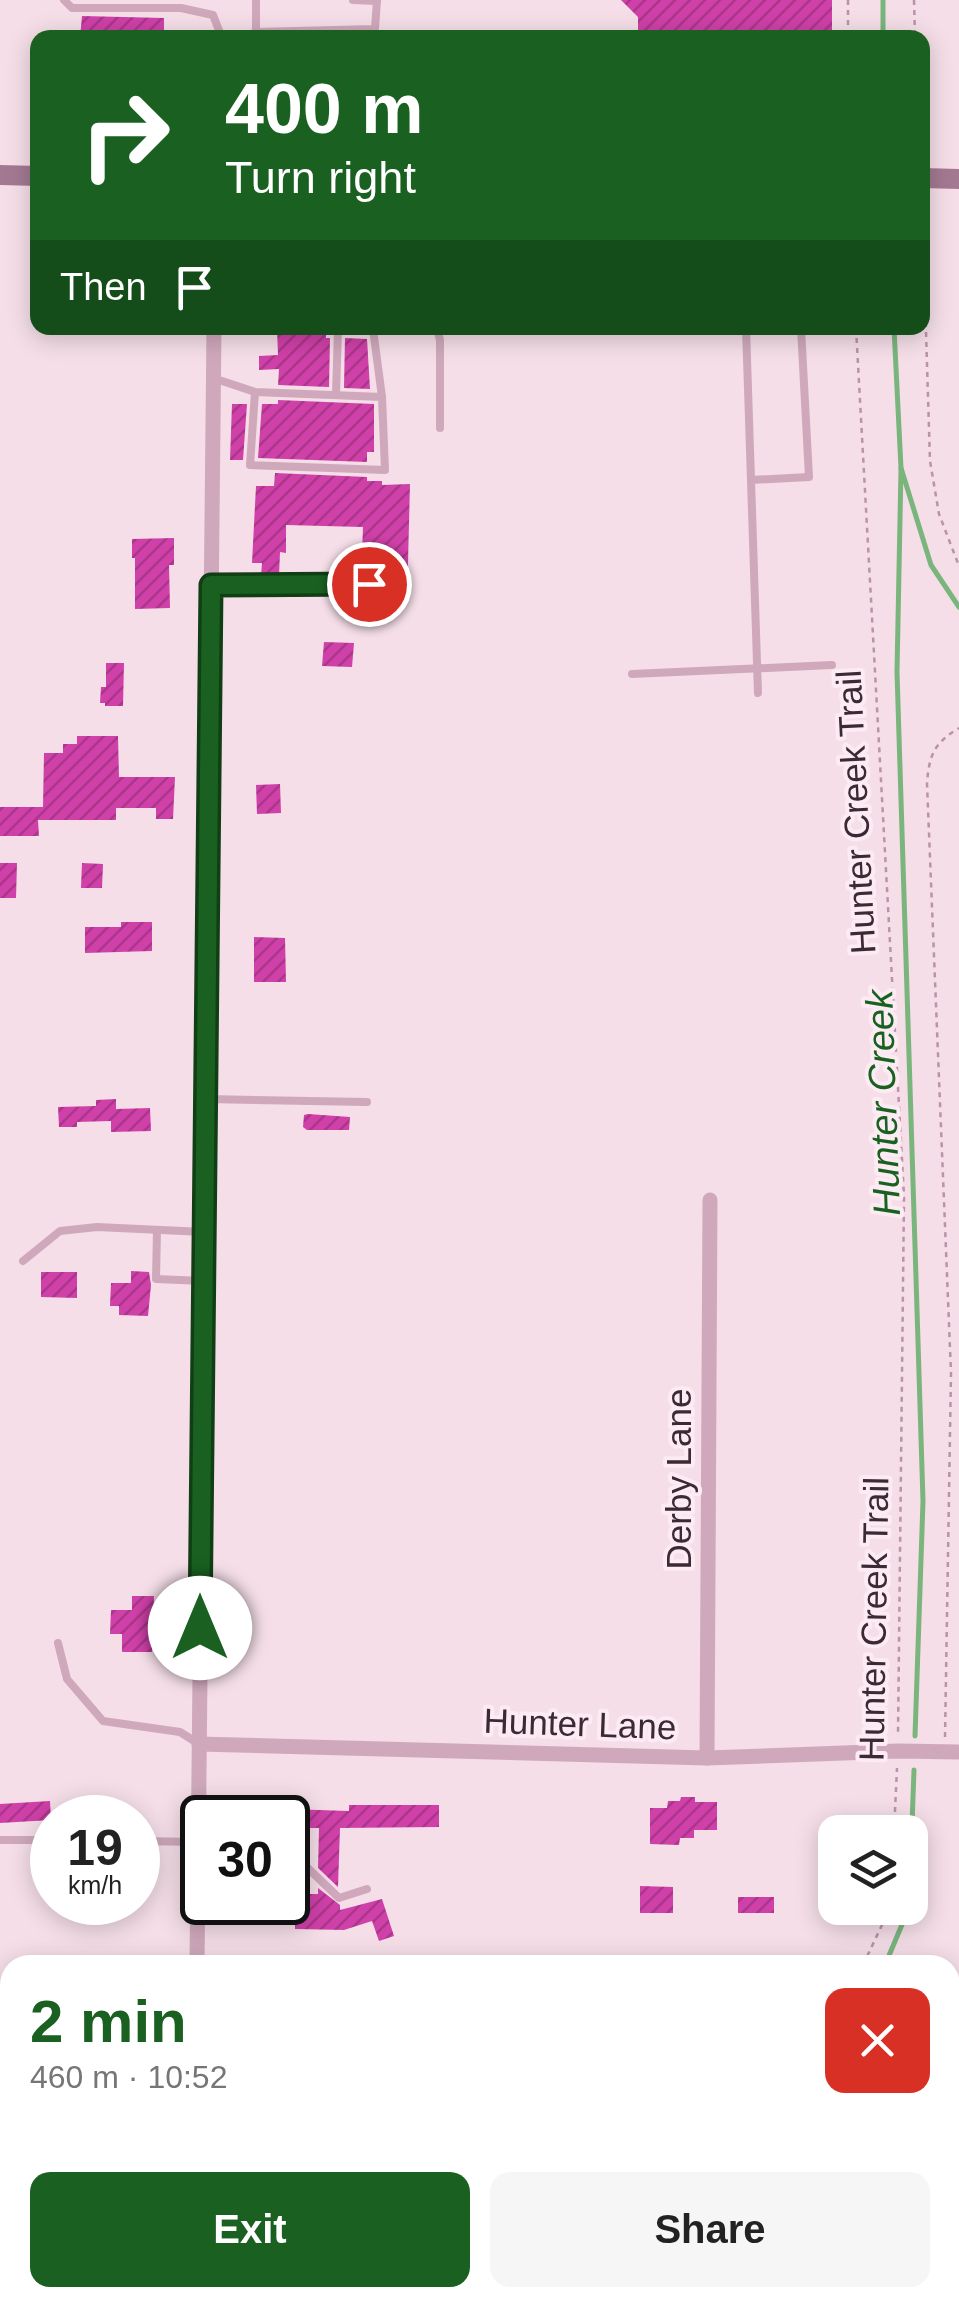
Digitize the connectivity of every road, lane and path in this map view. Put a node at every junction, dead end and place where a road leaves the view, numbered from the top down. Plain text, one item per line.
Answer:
1 (64, 0) edge
2 (256, 0) edge
3 (352, 0) edge
4 (376, 0) edge
5 (848, 0) edge
6 (914, 0) edge
7 (219, 30) edge
8 (255, 30) edge
9 (355, 30) edge
10 (848, 30) edge
11 (914, 30) edge
12 (0, 175) edge
13 (30, 176) edge
14 (930, 178) edge
15 (959, 179) edge
16 (214, 335) edge
17 (338, 335) edge
18 (374, 335) edge
19 (439, 335) edge
20 (746, 335) edge
21 (801, 335) edge
22 (856, 335) edge
23 (926, 335) edge
24 (213, 378) junction
25 (255, 392) junction
26 (336, 395) junction
27 (382, 396) junction
28 (440, 428) dead end
29 (752, 480) junction
30 (959, 566) edge
31 (369, 584) dead end
32 (211, 585) junction
33 (832, 665) dead end
34 (758, 668) junction
35 (632, 674) dead end
36 (758, 693) dead end
37 (959, 728) edge
38 (206, 1099) junction
39 (367, 1102) dead end
40 (710, 1200) dead end
41 (157, 1230) junction
42 (204, 1232) junction
43 (23, 1261) dead end
44 (204, 1281) junction
45 (58, 1643) dead end
46 (199, 1744) junction
47 (898, 1751) junction
48 (952, 1752) edge
49 (707, 1758) junction
50 (200, 1795) edge
51 (895, 1815) edge
52 (0, 1840) edge
53 (30, 1840) edge
54 (310, 1871) edge
55 (366, 1889) dead end
56 (198, 1925) edge
57 (882, 1925) edge
58 (197, 1955) edge
59 (869, 1955) edge

1 - 7 lane
2 - 8 lane
3 - 4 lane
4 - 9 lane
5 - 10 path
6 - 11 path
12 - 13 main road
14 - 15 main road
16 - 24 street
17 - 26 lane
18 - 27 lane
19 - 28 lane
20 - 29 lane
21 - 29 lane
22 - 47 path, Hunter Creek Trail
23 - 30 path
24 - 25 lane
24 - 32 street
25 - 26 lane
25 - 27 lane
26 - 27 lane
29 - 34 lane
31 - 32 lane
32 - 38 street
33 - 34 lane
34 - 35 lane
34 - 36 lane
37 - 48 path
38 - 39 lane
38 - 42 street
40 - 49 street, Derby Lane
41 - 42 lane
41 - 43 lane
41 - 44 lane
42 - 44 street
44 - 46 street
45 - 46 lane
46 - 49 street, Hunter Lane
46 - 50 street
47 - 48 street, Hunter Lane
47 - 49 street, Hunter Lane
47 - 51 path, Hunter Creek Trail
52 - 53 lane
54 - 55 lane
56 - 58 street
57 - 59 path

